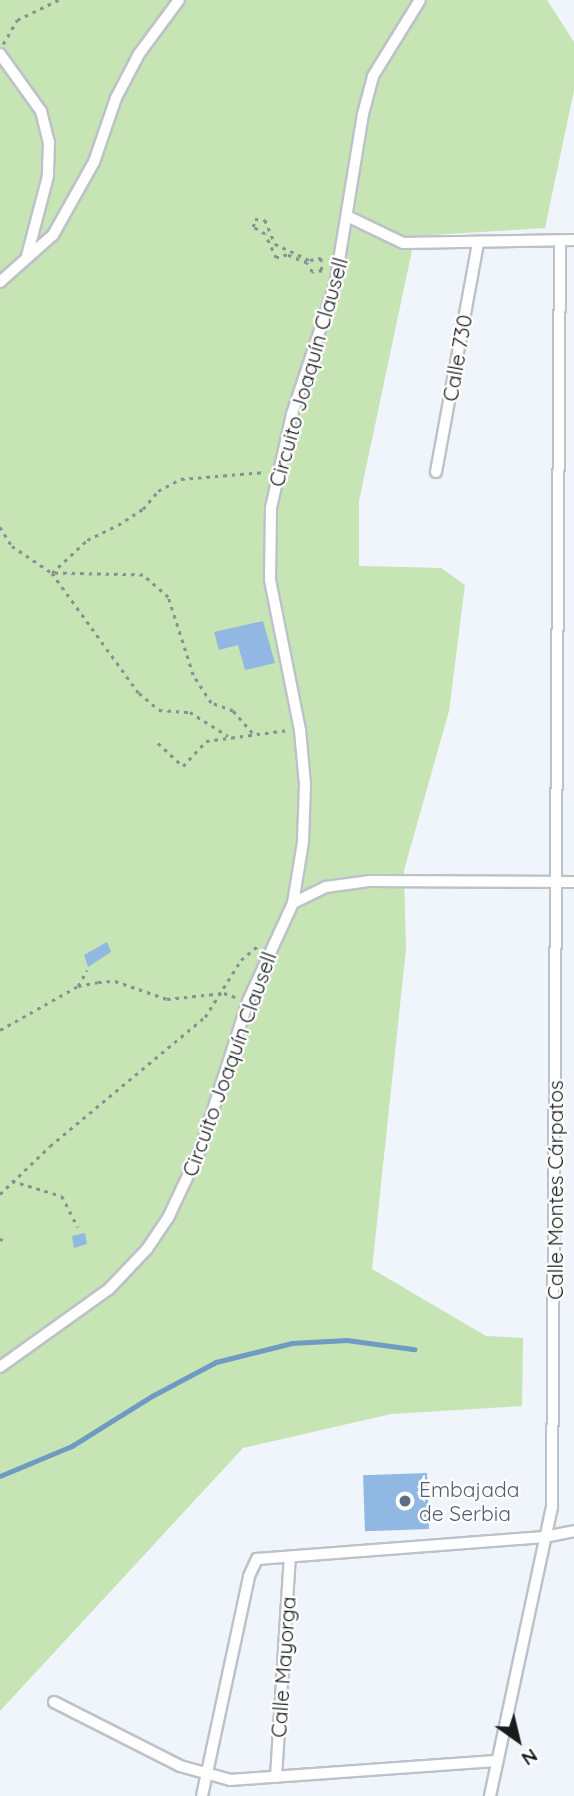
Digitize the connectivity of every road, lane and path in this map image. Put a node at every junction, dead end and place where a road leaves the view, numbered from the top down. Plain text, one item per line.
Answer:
1 (58, 0) edge
2 (179, 0) edge
3 (420, 0) edge
4 (0, 51) edge
5 (349, 217) junction
6 (574, 240) edge
7 (560, 241) junction
8 (478, 244) junction
9 (288, 251) joint
10 (26, 258) junction
11 (0, 282) edge
12 (277, 471) junction
13 (436, 472) dead end
14 (0, 527) edge
15 (52, 573) junction
16 (300, 730) junction
17 (252, 733) junction
18 (228, 736) junction
19 (158, 743) dead end
20 (574, 882) edge
21 (557, 883) junction
22 (293, 903) junction
23 (273, 943) junction
24 (86, 970) dead end
25 (78, 986) junction
26 (224, 993) junction
27 (248, 1001) junction
28 (0, 1030) edge
29 (12, 1181) junction
30 (0, 1194) edge
31 (78, 1227) dead end
32 (0, 1367) edge
33 (574, 1531) edge
34 (544, 1537) junction
35 (290, 1557) junction
36 (54, 1702) dead end
37 (497, 1761) junction
38 (207, 1777) junction
39 (276, 1777) junction
40 (202, 1796) edge
41 (489, 1796) edge

1 - 4 path
2 - 10 street
3 - 5 street, Circuito Joaquín Clausell
4 - 10 street
5 - 8 street
5 - 12 street, Circuito Joaquín Clausell
6 - 7 street
7 - 8 street
7 - 21 street, Calle Montes Cárpatos
8 - 13 street, Calle 730
9 - 9 path
10 - 11 street
12 - 15 path
12 - 16 street, Circuito Joaquín Clausell
14 - 15 path
15 - 17 path
15 - 18 path
16 - 17 path
16 - 22 street, Circuito Joaquín Clausell
17 - 18 path
18 - 19 path
20 - 21 street
21 - 22 street
21 - 34 street, Calle Montes Cárpatos
22 - 23 street, Circuito Joaquín Clausell
23 - 26 path
23 - 27 street, Circuito Joaquín Clausell
24 - 25 path
25 - 26 path
25 - 28 path
26 - 27 path
26 - 29 path
27 - 32 street, Circuito Joaquín Clausell
29 - 30 path
29 - 31 path
33 - 34 street
34 - 35 street
34 - 37 street, Calle Montes Cárpatos
35 - 38 street
35 - 39 street, Calle Mayorga
36 - 38 street
37 - 39 street
37 - 41 street, Calle Montes Cárpatos
38 - 39 street
38 - 40 street

